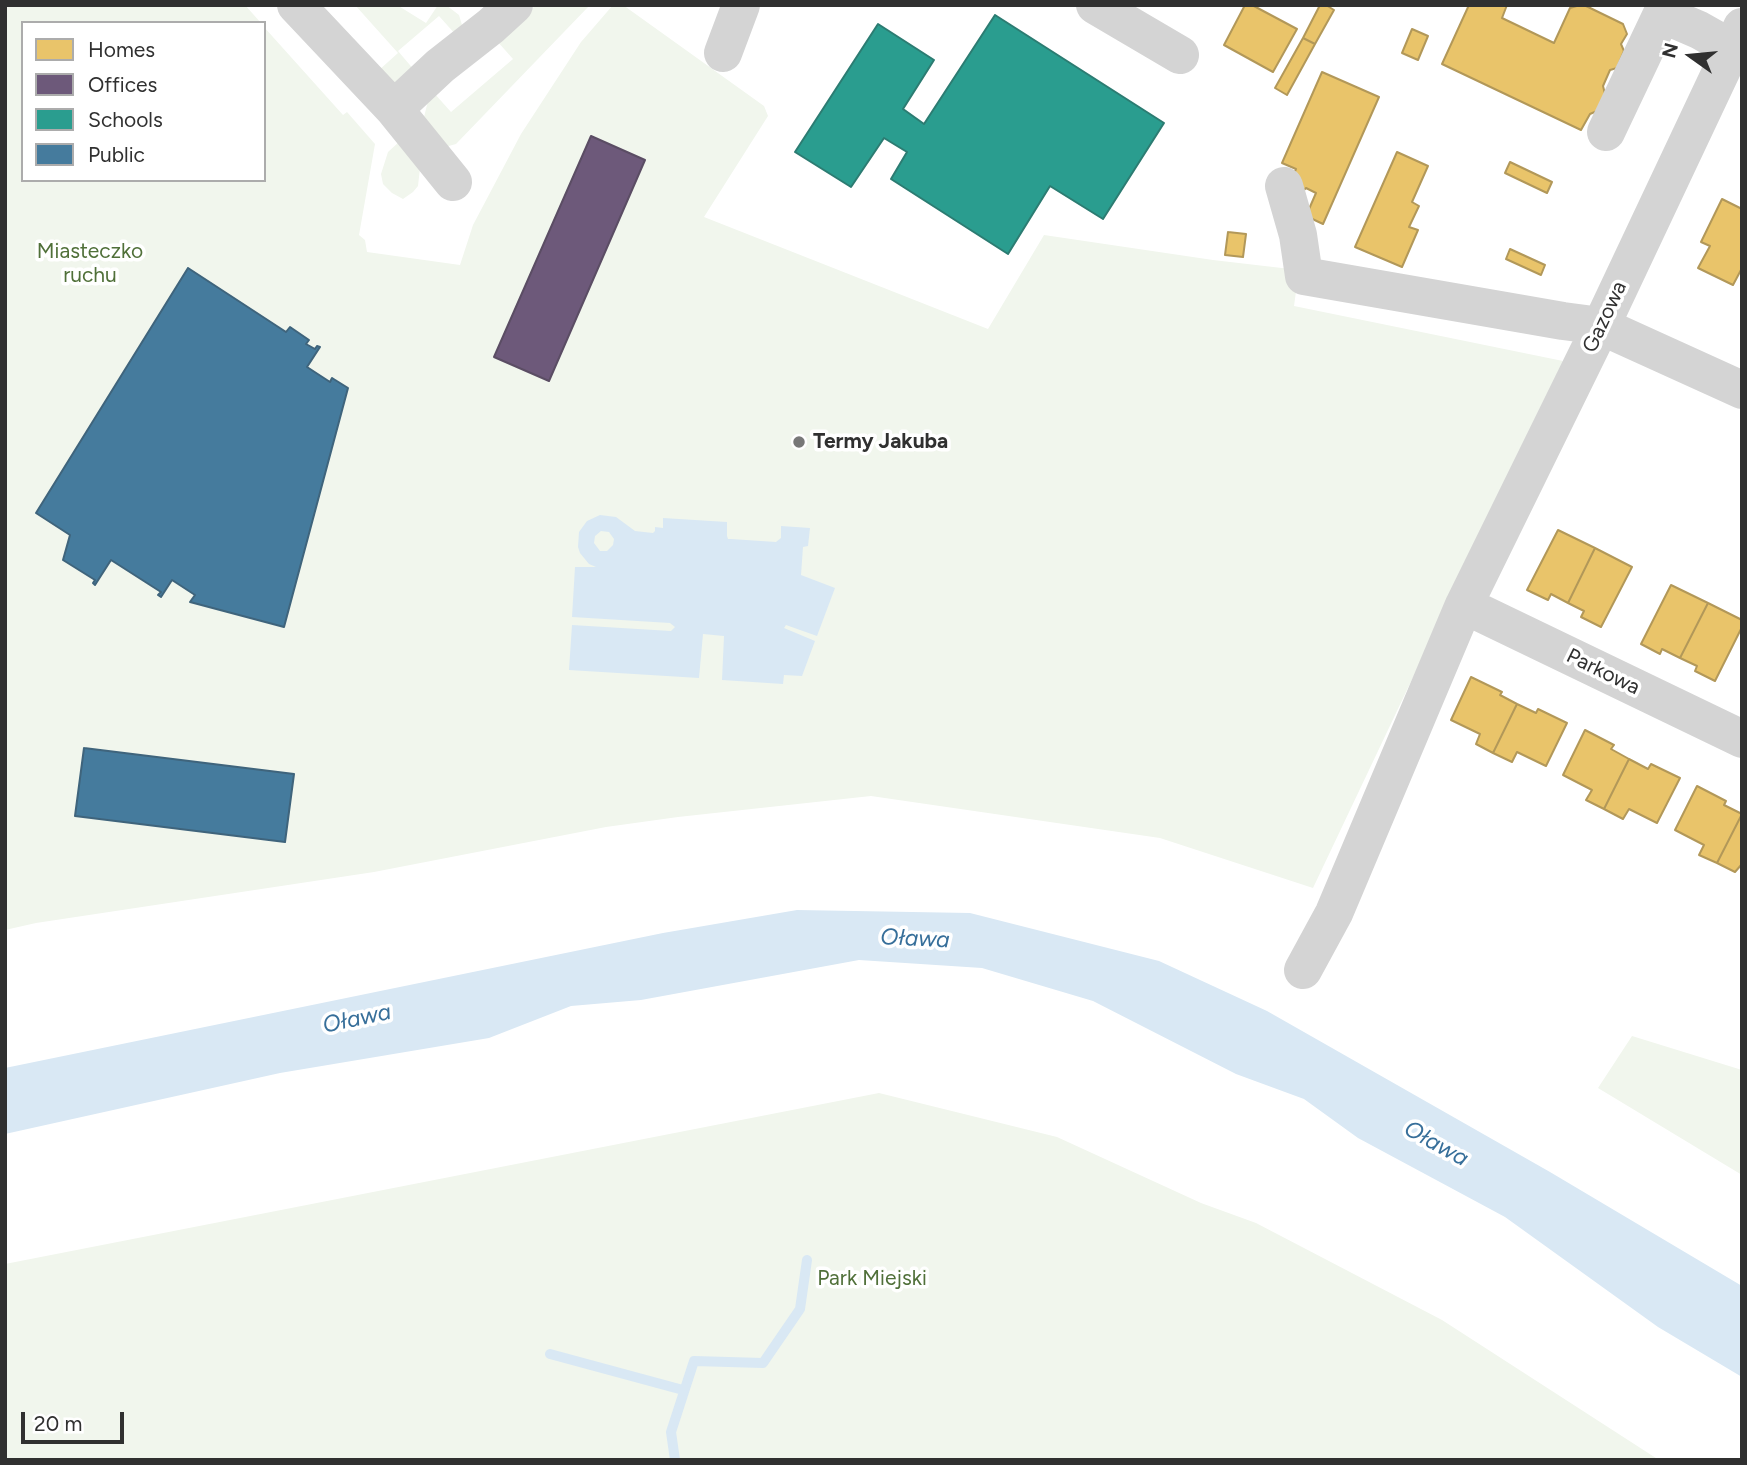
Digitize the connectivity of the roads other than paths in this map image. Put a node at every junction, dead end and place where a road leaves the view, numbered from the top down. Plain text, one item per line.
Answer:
1 (296, 5) edge
2 (741, 5) edge
3 (1096, 5) edge
4 (1652, 10) edge
5 (491, 12) edge
6 (1736, 37) edge
7 (723, 52) dead end
8 (1180, 55) dead end
9 (394, 108) junction
10 (1606, 132) dead end
11 (453, 182) dead end
12 (1284, 186) dead end
13 (1601, 326) junction
14 (1742, 390) edge
15 (1464, 605) junction
16 (1742, 739) edge
17 (1303, 970) dead end

1 - 9 street
2 - 7 street
3 - 8 street
4 - 6 street
4 - 10 street
5 - 9 street
6 - 13 street, Gazowa
9 - 11 street
12 - 13 street
13 - 14 street
13 - 15 street, Gazowa
15 - 16 street, Parkowa
15 - 17 street, Gazowa

